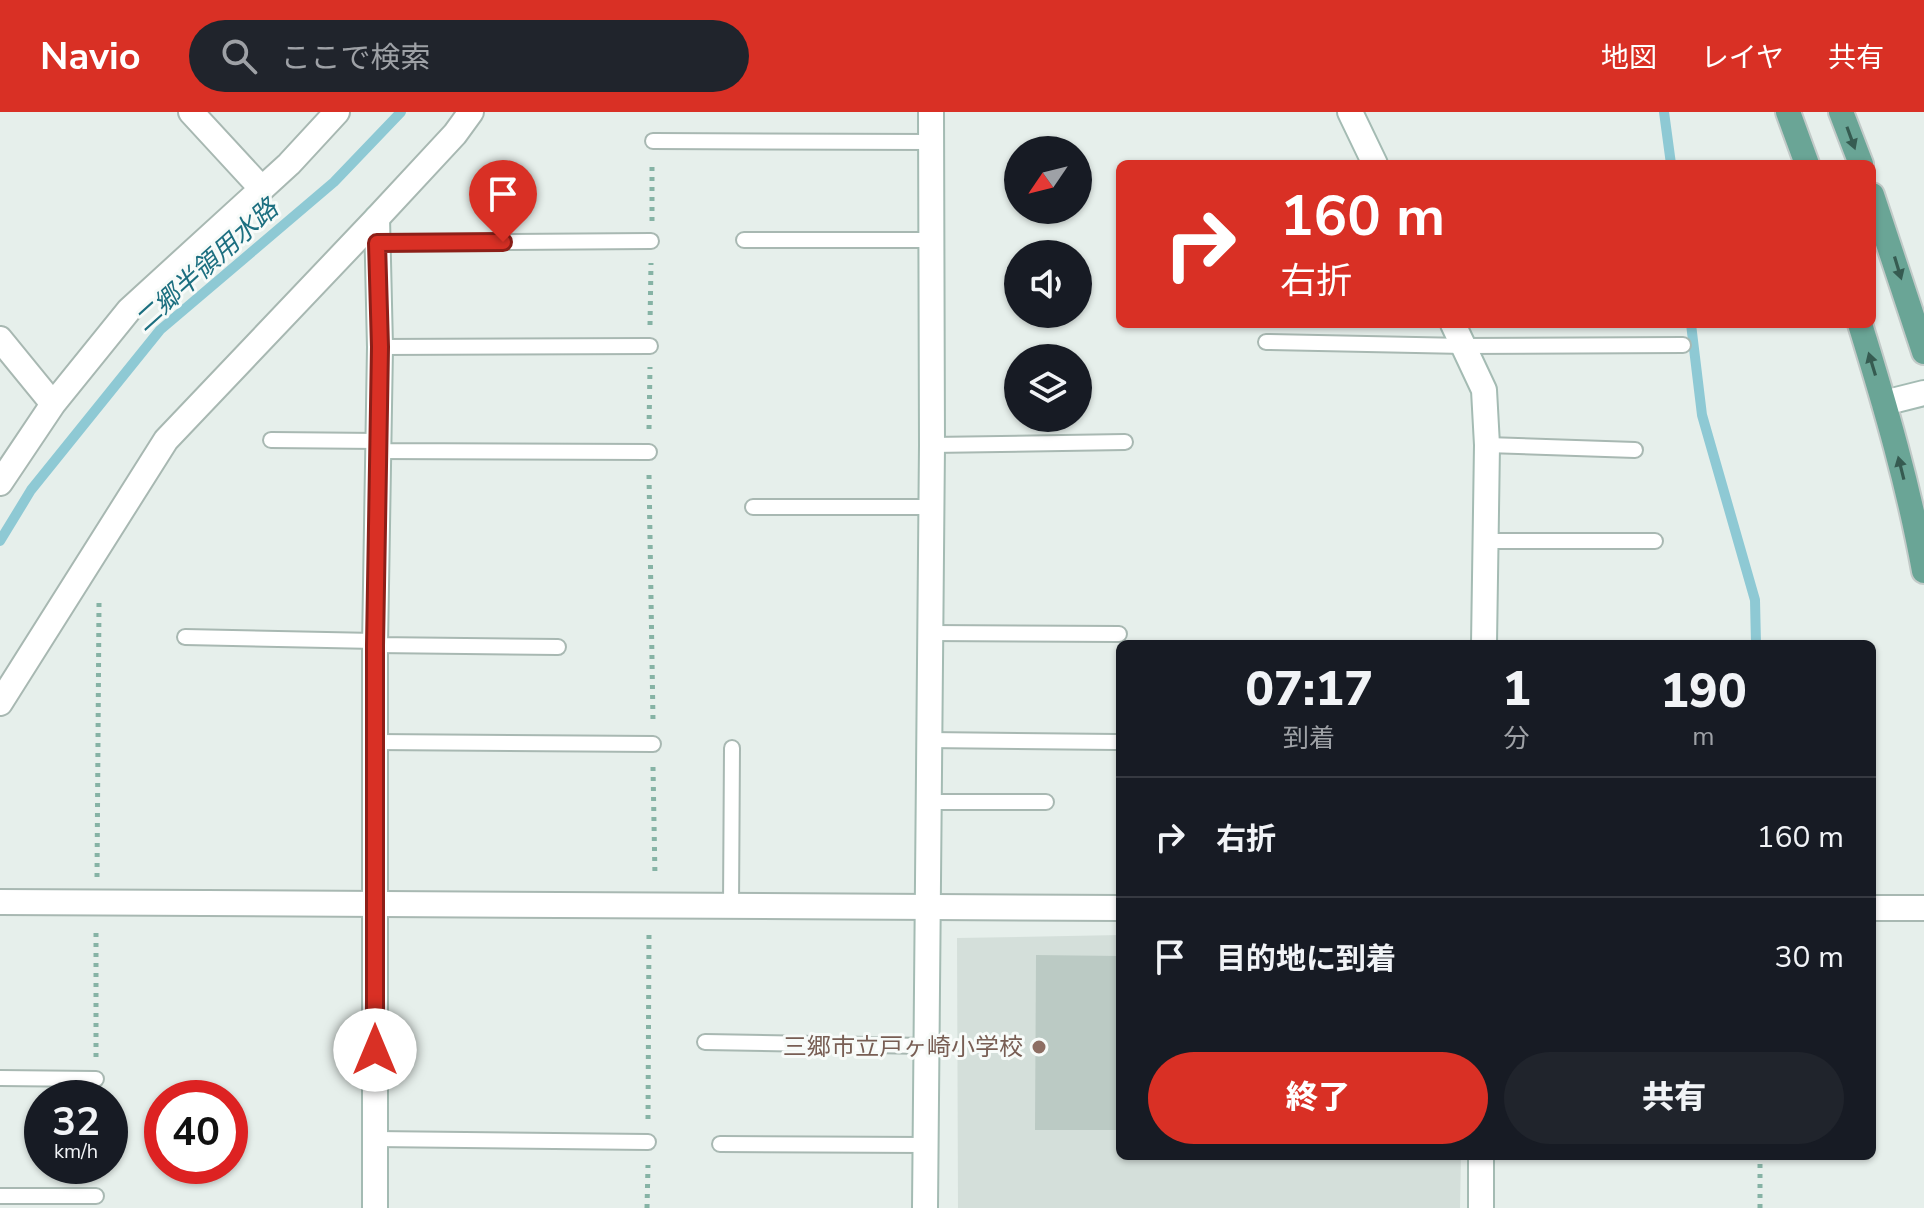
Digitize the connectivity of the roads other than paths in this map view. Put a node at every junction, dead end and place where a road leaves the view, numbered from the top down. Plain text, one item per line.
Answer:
1 (191, 112) edge
2 (337, 112) edge
3 (471, 112) edge
4 (931, 112) edge
5 (1350, 112) edge
6 (1788, 112) edge
7 (1841, 112) edge
8 (653, 141) road end
9 (931, 142) junction
10 (1373, 160) edge
11 (1806, 160) edge
12 (1859, 160) edge
13 (262, 189) junction
14 (1876, 207) edge
15 (377, 218) junction
16 (744, 240) dead end
17 (929, 240) junction
18 (651, 241) road end
19 (377, 243) junction
20 (1861, 328) edge
21 (1458, 335) edge
22 (0, 339) edge
23 (1266, 342) dead end
24 (1683, 345) dead end
25 (650, 346) road end
26 (380, 347) junction
27 (1924, 352) edge
28 (1924, 393) edge
29 (1884, 403) junction
30 (53, 404) junction
31 (271, 440) dead end
32 (1125, 442) dead end
33 (932, 445) junction
34 (1487, 445) junction
35 (378, 446) junction
36 (1635, 450) dead end
37 (649, 452) road end
38 (0, 483) edge
39 (753, 507) dead end
40 (931, 507) junction
41 (1486, 541) junction
42 (1655, 541) dead end
43 (1924, 571) edge
44 (930, 633) junction
45 (1119, 634) dead end
46 (185, 637) dead end
47 (1484, 640) edge
48 (375, 643) junction
49 (558, 647) dead end
50 (0, 703) edge
51 (928, 740) junction
52 (376, 742) junction
53 (1116, 742) edge
54 (653, 744) road end
55 (732, 748) dead end
56 (928, 802) junction
57 (1046, 802) dead end
58 (0, 902) edge
59 (376, 902) junction
60 (731, 906) junction
61 (926, 908) junction
62 (1116, 908) edge
63 (1876, 908) edge
64 (1924, 908) edge
65 (705, 1042) dead end
66 (925, 1046) junction
67 (0, 1078) edge
68 (96, 1079) road end
69 (375, 1139) junction
70 (648, 1142) road end
71 (720, 1144) dead end
72 (925, 1145) junction
73 (1481, 1160) edge
74 (0, 1196) edge
75 (96, 1196) dead end
76 (375, 1208) edge
77 (925, 1208) edge
78 (1481, 1208) edge

1 - 13 street
2 - 13 street
3 - 15 street
4 - 9 street
5 - 10 street
6 - 11 main road
7 -> 12 main road
8 - 9 lane
9 - 17 street
13 - 30 street
14 -> 27 main road
15 - 19 street
15 - 50 street
16 - 17 lane
17 - 33 street
18 - 19 lane
19 - 26 street
29 -> 20 main road
21 - 23 lane
21 - 24 lane
21 - 34 street
22 - 30 street
25 - 26 lane
26 - 35 street
28 - 29 street
43 -> 29 main road
30 - 38 street
31 - 35 lane
32 - 33 lane
33 - 40 street
34 - 36 lane
34 - 41 street
35 - 37 lane
35 - 48 street
39 - 40 lane
40 - 44 street
41 - 42 lane
41 - 47 street
44 - 45 lane
44 - 51 street
46 - 48 lane
48 - 49 lane
48 - 52 street
51 - 53 lane
51 - 56 street
52 - 54 lane
52 - 59 street
55 - 60 lane
56 - 57 lane
56 - 61 street
58 - 59 street
59 - 60 street
59 - 69 street
60 - 61 street
61 - 62 street
61 - 66 street
63 - 64 street
65 - 66 lane
66 - 72 street
67 - 68 lane
69 - 70 lane
69 - 76 street
71 - 72 lane
72 - 77 street
73 - 78 street
74 - 75 lane

